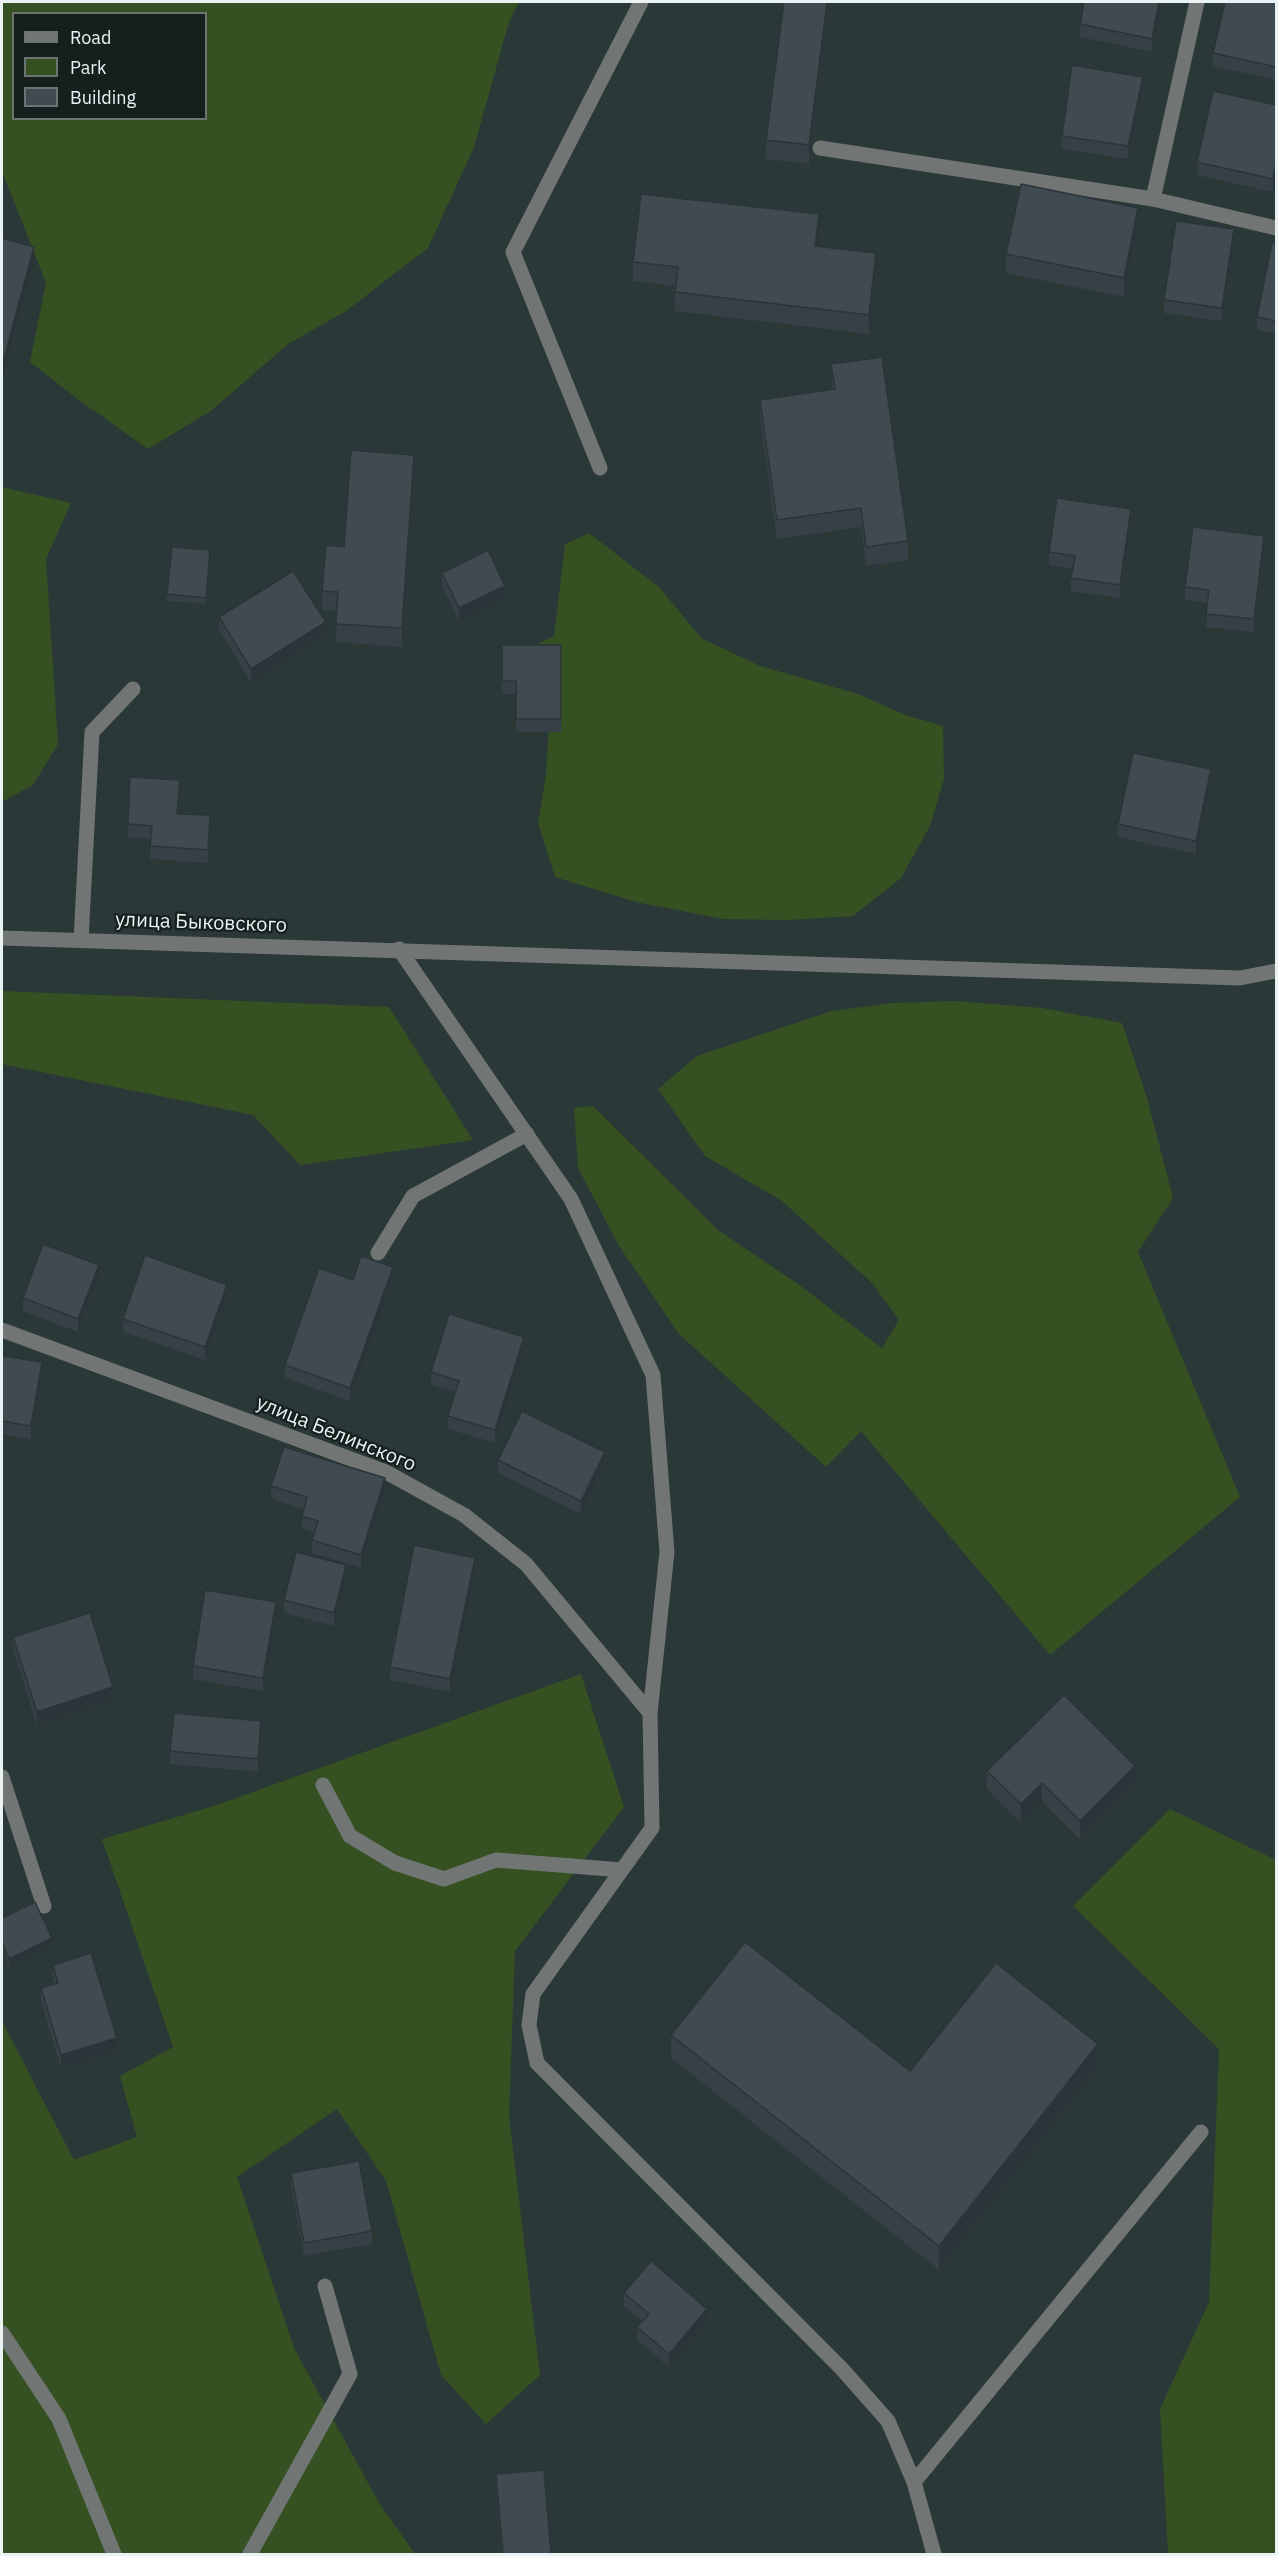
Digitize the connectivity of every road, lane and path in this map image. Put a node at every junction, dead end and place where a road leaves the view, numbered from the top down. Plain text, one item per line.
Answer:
1 (641, 2) edge
2 (1197, 2) edge
3 (820, 148) dead end
4 (1153, 199) junction
5 (1276, 228) edge
6 (600, 468) dead end
7 (133, 689) dead end
8 (2, 938) edge
9 (81, 940) junction
10 (399, 949) junction
11 (1276, 971) edge
12 (527, 1134) junction
13 (378, 1253) dead end
14 (2, 1330) edge
15 (650, 1713) junction
16 (2, 1777) edge
17 (323, 1785) dead end
18 (622, 1870) junction
19 (44, 1906) dead end
20 (1202, 2132) dead end
21 (326, 2286) dead end
22 (2, 2333) edge
23 (914, 2482) junction
24 (114, 2554) edge
25 (250, 2554) edge
26 (934, 2554) edge

1 - 6 street
2 - 4 street
3 - 4 street
4 - 5 street
7 - 9 street
8 - 9 street, улица Быковского
9 - 10 street, улица Быковского
10 - 11 street, улица Быковского
10 - 12 street
12 - 13 street
12 - 15 street
14 - 15 street, улица Белинского
15 - 18 street
16 - 19 street
17 - 18 street
18 - 23 street
20 - 23 street
21 - 25 street
22 - 24 street
23 - 26 street

